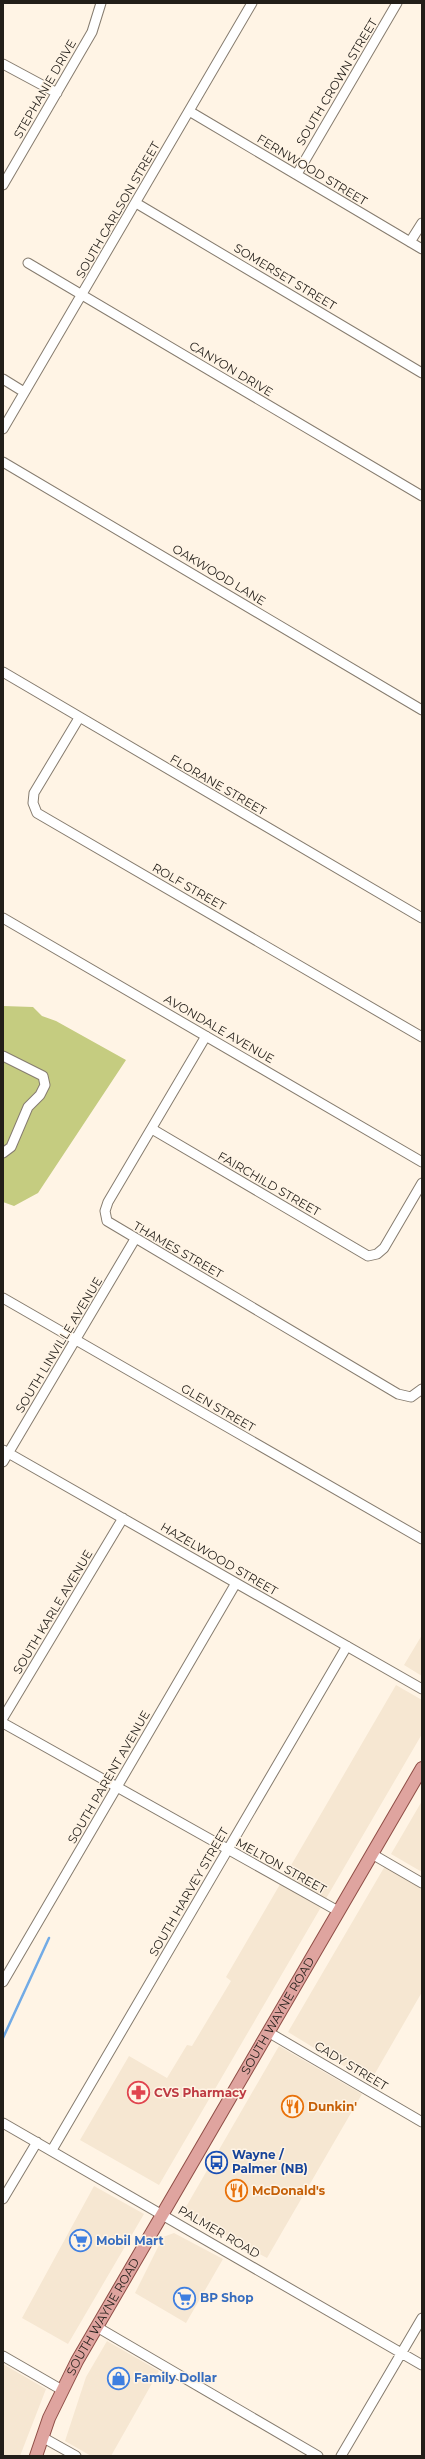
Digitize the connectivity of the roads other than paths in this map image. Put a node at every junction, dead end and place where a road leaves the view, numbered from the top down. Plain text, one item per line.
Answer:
1 (101, 3) edge
2 (252, 3) edge
3 (397, 3) edge
4 (3, 64) edge
5 (57, 93) junction
6 (189, 111) junction
7 (297, 174) junction
8 (3, 185) edge
9 (136, 203) junction
10 (422, 223) edge
11 (410, 242) junction
12 (422, 249) edge
13 (28, 263) dead end
14 (82, 295) junction
15 (422, 373) edge
16 (3, 379) edge
17 (24, 392) junction
18 (3, 429) edge
19 (3, 462) edge
20 (422, 496) edge
21 (3, 672) edge
22 (422, 710) edge
23 (79, 718) junction
24 (3, 918) edge
25 (422, 918) edge
26 (206, 1036) junction
27 (422, 1037) edge
28 (3, 1056) edge
29 (152, 1129) junction
30 (3, 1152) edge
31 (422, 1162) edge
32 (422, 1182) edge
33 (135, 1239) junction
34 (3, 1298) edge
35 (76, 1339) junction
36 (422, 1389) edge
37 (6, 1452) edge
38 (3, 1462) edge
39 (123, 1518) junction
40 (422, 1539) edge
41 (236, 1583) junction
42 (347, 1646) junction
43 (422, 1689) edge
44 (3, 1718) edge
45 (3, 1723) edge
46 (422, 1768) edge
47 (117, 1788) junction
48 (228, 1850) junction
49 (372, 1854) junction
50 (422, 1883) edge
51 (338, 1911) junction
52 (3, 1982) edge
53 (268, 2032) junction
54 (422, 2122) edge
55 (3, 2123) edge
56 (37, 2142) junction
57 (52, 2150) junction
58 (3, 2199) edge
59 (162, 2213) junction
60 (422, 2318) edge
61 (98, 2327) junction
62 (401, 2353) junction
63 (3, 2356) edge
64 (422, 2365) edge
65 (62, 2390) junction
66 (42, 2437) junction
67 (36, 2456) edge
68 (76, 2456) edge
69 (318, 2456) edge
70 (341, 2456) edge

1 - 5 street, STEPHANIE DRIVE
2 - 6 street, SOUTH CARLSON STREET
3 - 7 street, SOUTH CROWN STREET
4 - 5 street
5 - 8 street, STEPHANIE DRIVE
6 - 7 street, FERNWOOD STREET
6 - 9 street, SOUTH CARLSON STREET
7 - 11 street, FERNWOOD STREET
9 - 14 street, SOUTH CARLSON STREET
9 - 15 street, SOMERSET STREET
10 - 11 street
11 - 12 street, FERNWOOD STREET
13 - 14 street, CANYON DRIVE
14 - 17 street, SOUTH CARLSON STREET
14 - 20 street, CANYON DRIVE
16 - 17 street
17 - 18 street, SOUTH CARLSON STREET
19 - 22 street, OAKWOOD LANE
21 - 23 street, FLORANE STREET
23 - 25 street, FLORANE STREET
23 - 27 street, ROLF STREET
24 - 26 street, AVONDALE AVENUE
26 - 29 street, THAMES STREET
26 - 31 street, AVONDALE AVENUE
28 - 30 street
29 - 32 street, FAIRCHILD STREET
29 - 33 street, THAMES STREET
33 - 35 street, SOUTH LINVILLE AVENUE
33 - 36 street, THAMES STREET
34 - 35 street, GLEN STREET
35 - 37 street, SOUTH LINVILLE AVENUE
35 - 40 street, GLEN STREET
37 - 38 street, SOUTH LINVILLE AVENUE
37 - 39 street, HAZELWOOD STREET
39 - 41 street, HAZELWOOD STREET
39 - 44 street, SOUTH KARLE AVENUE
41 - 42 street, HAZELWOOD STREET
41 - 47 street, SOUTH PARENT AVENUE
42 - 43 street, HAZELWOOD STREET
42 - 48 street, SOUTH HARVEY STREET
45 - 47 street, MELTON STREET
46 - 49 main road, SOUTH WAYNE ROAD
47 - 48 street, MELTON STREET
47 - 52 street, SOUTH PARENT AVENUE
48 - 51 street, MELTON STREET
48 - 57 street, SOUTH HARVEY STREET
49 - 50 street
49 - 51 main road, SOUTH WAYNE ROAD
51 - 53 main road, SOUTH WAYNE ROAD
53 - 54 street, CADY STREET
53 - 59 main road, SOUTH WAYNE ROAD
55 - 56 street, PALMER ROAD
56 - 57 street, PALMER ROAD
56 - 58 street
57 - 59 street, PALMER ROAD
59 - 61 main road, SOUTH WAYNE ROAD
59 - 62 street, PALMER ROAD
60 - 62 street
61 - 65 main road, SOUTH WAYNE ROAD
61 - 69 street
62 - 64 street, PALMER ROAD
62 - 70 street
63 - 65 street
65 - 66 main road, SOUTH WAYNE ROAD
66 - 67 main road, SOUTH WAYNE ROAD
66 - 68 street

